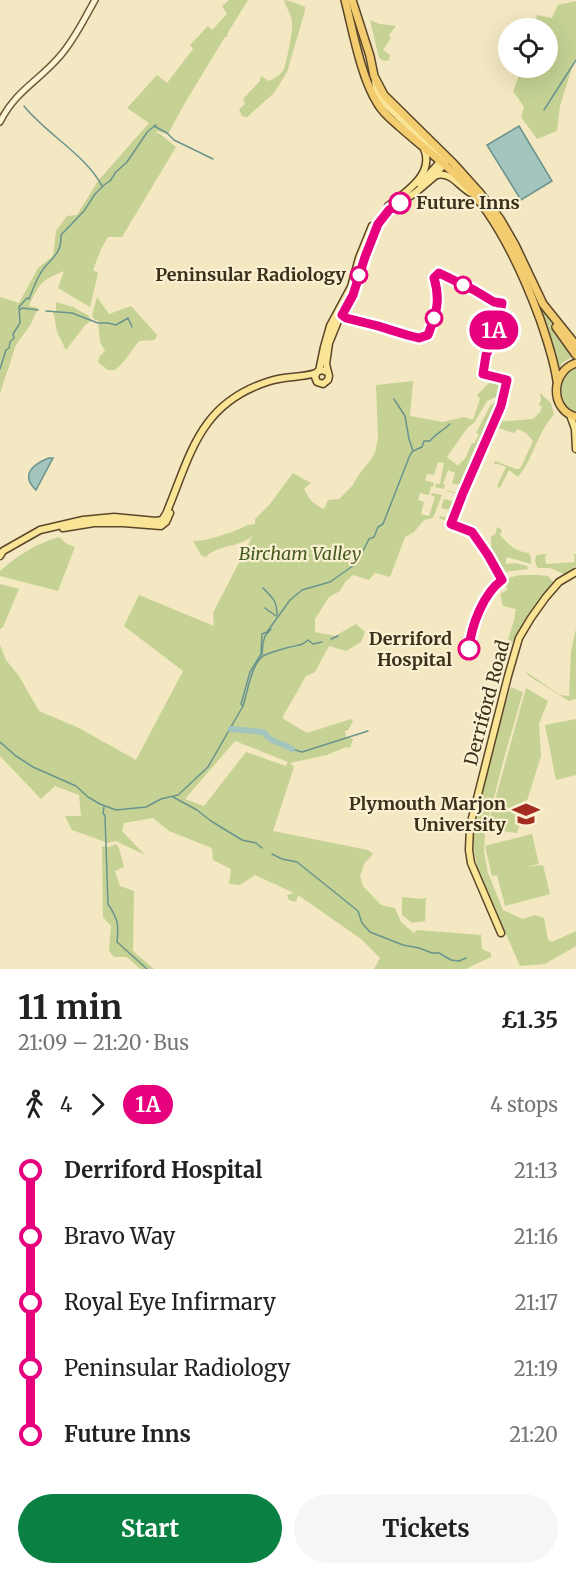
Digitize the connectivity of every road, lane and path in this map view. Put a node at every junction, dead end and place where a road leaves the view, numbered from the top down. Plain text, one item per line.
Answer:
1 (95, 0) edge
2 (345, 0) edge
3 (353, 2) edge
4 (374, 76) junction
5 (0, 122) edge
6 (424, 149) junction
7 (454, 164) junction
8 (441, 165) junction
9 (435, 176) junction
10 (474, 194) junction
11 (395, 201) junction
12 (516, 255) junction
13 (548, 311) junction
14 (576, 345) edge
15 (576, 355) edge
16 (576, 363) edge
17 (327, 372) junction
18 (316, 374) junction
19 (557, 381) junction
20 (573, 416) edge
21 (576, 449) edge
22 (164, 521) junction
23 (1, 556) edge
24 (576, 572) edge
25 (501, 933) dead end

1 - 5 main road
2 - 6 highway
3 - 4 highway
4 - 7 highway
4 - 8 main road
6 - 8 highway
6 - 11 main road
7 - 8 main road
7 - 12 highway
8 - 9 main road
8 - 10 highway
8 - 11 main road
9 - 10 main road
9 - 17 main road
10 - 12 highway
11 - 18 main road
12 - 13 highway
12 - 19 highway
13 - 14 highway
13 - 15 highway
16 - 19 highway
17 - 18 main road
17 - 18 main road
18 - 22 main road
19 - 20 highway
20 - 21 main road
22 - 23 main road
22 - 23 main road
24 - 25 main road, Derriford Road

